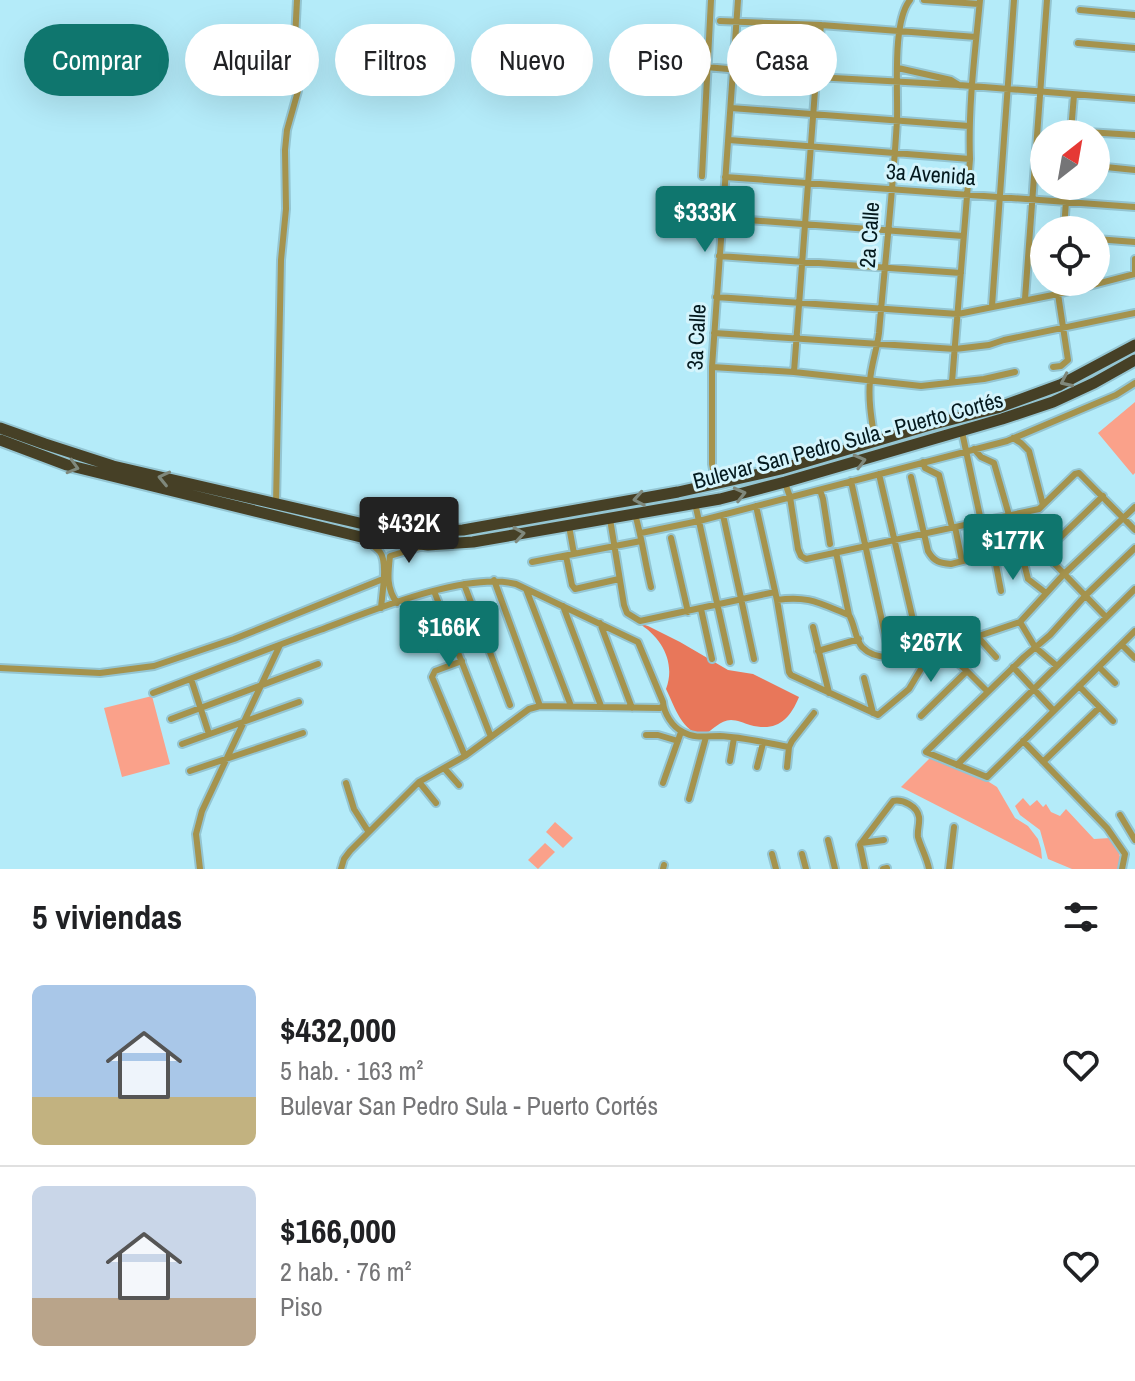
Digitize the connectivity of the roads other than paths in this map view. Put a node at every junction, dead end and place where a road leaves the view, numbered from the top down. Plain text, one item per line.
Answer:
1 (297, 0) edge
2 (711, 0) edge
3 (738, 0) edge
4 (910, 0) edge
5 (924, 0) edge
6 (1014, 0) edge
7 (1047, 0) edge
8 (980, 2) edge
9 (1080, 10) dead end
10 (1135, 15) edge
11 (720, 21) dead end
12 (737, 21) junction
13 (709, 24) edge
14 (737, 24) edge
15 (800, 24) edge
16 (837, 26) edge
17 (900, 30) junction
18 (976, 37) junction
19 (1078, 43) dead end
20 (1135, 48) edge
21 (898, 68) junction
22 (837, 78) edge
23 (897, 82) junction
24 (959, 85) junction
25 (972, 87) junction
26 (1008, 89) junction
27 (1040, 92) junction
28 (1074, 95) junction
29 (705, 96) edge
30 (732, 96) edge
31 (814, 96) edge
32 (1135, 99) edge
33 (731, 108) junction
34 (813, 114) junction
35 (897, 119) junction
36 (1038, 120) edge
37 (1072, 120) edge
38 (969, 126) junction
39 (1110, 134) edge
40 (1135, 135) edge
41 (729, 140) junction
42 (811, 146) junction
43 (894, 152) junction
44 (970, 159) junction
45 (1110, 167) edge
46 (1135, 170) edge
47 (702, 176) dead end
48 (725, 177) junction
49 (809, 184) junction
50 (890, 190) junction
51 (967, 194) junction
52 (1000, 197) junction
53 (1030, 199) edge
54 (1033, 200) edge
55 (1044, 200) edge
56 (1066, 202) junction
57 (1135, 207) edge
58 (1065, 216) edge
59 (722, 218) junction
60 (805, 225) junction
61 (887, 231) junction
62 (963, 236) junction
63 (1110, 240) edge
64 (1135, 242) edge
65 (719, 256) junction
66 (1135, 259) edge
67 (802, 262) junction
68 (885, 267) junction
69 (961, 273) junction
70 (1135, 274) edge
71 (1110, 280) edge
72 (1045, 296) edge
73 (1058, 296) edge
74 (716, 297) junction
75 (1025, 299) junction
76 (799, 302) junction
77 (992, 306) junction
78 (881, 308) junction
79 (1135, 313) edge
80 (958, 314) junction
81 (1063, 329) junction
82 (714, 333) junction
83 (797, 339) junction
84 (878, 343) junction
85 (1135, 345) edge
86 (955, 349) junction
87 (1135, 360) edge
88 (712, 367) junction
89 (1053, 367) dead end
90 (794, 372) junction
91 (1015, 372) dead end
92 (870, 381) junction
93 (952, 382) junction
94 (1135, 383) edge
95 (0, 428) edge
96 (962, 432) junction
97 (1013, 438) junction
98 (0, 440) edge
99 (875, 442) junction
100 (970, 450) junction
101 (923, 462) junction
102 (781, 469) junction
103 (879, 474) junction
104 (911, 477) dead end
105 (851, 481) junction
106 (785, 482) junction
107 (716, 484) junction
108 (820, 490) junction
109 (224, 492) junction
110 (1103, 496) junction
111 (790, 497) junction
112 (196, 498) junction
113 (695, 503) junction
114 (276, 504) junction
115 (1043, 505) junction
116 (756, 506) junction
117 (1135, 507) edge
118 (240, 508) junction
119 (635, 514) junction
120 (723, 515) junction
121 (1013, 515) junction
122 (1123, 518) junction
123 (610, 519) junction
124 (699, 521) junction
125 (981, 521) junction
126 (569, 526) junction
127 (954, 527) junction
128 (1135, 530) edge
129 (923, 533) junction
130 (361, 537) junction
131 (641, 537) junction
132 (671, 538) dead end
133 (894, 540) junction
134 (830, 544) dead end
135 (428, 545) junction
136 (866, 546) junction
137 (1022, 546) junction
138 (613, 547) junction
139 (1135, 548) edge
140 (836, 552) junction
141 (1044, 553) junction
142 (994, 554) junction
143 (570, 555) junction
144 (962, 561) junction
145 (532, 562) dead end
146 (1064, 574) junction
147 (383, 579) junction
148 (619, 579) junction
149 (494, 580) junction
150 (464, 584) junction
151 (651, 587) dead end
152 (526, 589) junction
153 (1135, 589) edge
154 (434, 591) junction
155 (1001, 591) dead end
156 (775, 592) junction
157 (1046, 593) junction
158 (1086, 595) junction
159 (742, 599) junction
160 (777, 600) junction
161 (397, 603) junction
162 (718, 605) junction
163 (563, 606) junction
164 (381, 608) junction
165 (701, 609) junction
166 (688, 612) junction
167 (849, 615) junction
168 (1106, 617) junction
169 (1020, 622) junction
170 (600, 623) junction
171 (813, 627) dead end
172 (1135, 631) edge
173 (977, 636) junction
174 (859, 639) junction
175 (280, 645) junction
176 (1122, 645) junction
177 (1035, 647) junction
178 (818, 651) junction
179 (950, 656) junction
180 (890, 657) junction
181 (924, 657) junction
182 (996, 657) dead end
183 (1135, 658) edge
184 (712, 659) dead end
185 (754, 659) dead end
186 (462, 661) junction
187 (730, 662) dead end
188 (318, 664) dead end
189 (1057, 666) junction
190 (1013, 667) junction
191 (1099, 667) junction
192 (0, 668) edge
193 (967, 671) junction
194 (864, 678) dead end
195 (191, 679) junction
196 (1115, 683) dead end
197 (262, 685) junction
198 (1079, 686) junction
199 (1033, 690) junction
200 (988, 692) junction
201 (153, 693) dead end
202 (829, 693) junction
203 (299, 702) dead end
204 (510, 705) dead end
205 (540, 706) junction
206 (571, 706) junction
207 (601, 706) junction
208 (663, 706) junction
209 (632, 708) junction
210 (1099, 708) junction
211 (200, 709) junction
212 (1054, 711) junction
213 (814, 713) dead end
214 (873, 713) junction
215 (921, 716) dead end
216 (171, 719) dead end
217 (1113, 721) dead end
218 (245, 722) junction
219 (681, 732) junction
220 (303, 733) dead end
221 (209, 734) junction
222 (646, 735) dead end
223 (491, 737) junction
224 (706, 737) junction
225 (734, 738) junction
226 (678, 741) junction
227 (1023, 741) junction
228 (763, 743) junction
229 (182, 744) dead end
230 (789, 747) junction
231 (465, 756) junction
232 (228, 759) junction
233 (730, 761) dead end
234 (1043, 762) junction
235 (957, 765) junction
236 (757, 767) dead end
237 (787, 767) dead end
238 (444, 768) junction
239 (190, 771) dead end
240 (419, 782) junction
241 (346, 783) dead end
242 (663, 783) dead end
243 (459, 785) dead end
244 (689, 799) dead end
245 (436, 803) dead end
246 (1120, 815) dead end
247 (954, 827) dead end
248 (368, 831) junction
249 (828, 840) dead end
250 (884, 840) dead end
251 (1135, 840) edge
252 (861, 843) junction
253 (772, 854) dead end
254 (802, 854) dead end
255 (1125, 854) junction
256 (1135, 855) edge
257 (200, 869) edge
258 (341, 869) edge
259 (776, 869) edge
260 (806, 869) edge
261 (835, 869) edge
262 (865, 869) edge
263 (929, 869) edge
264 (949, 869) edge
265 (1122, 869) edge

1 - 114 street
2 - 13 street
3 - 12 street, 3a Calle
4 - 17 street, 2a Calle
5 - 8 street
6 - 26 street
7 - 27 street
8 - 18 street
9 - 10 street
11 - 12 street
12 - 14 street, 3a Calle
12 - 15 street
16 - 17 street
17 - 18 street
17 - 21 street, 2a Calle
18 - 25 street
19 - 20 street
21 - 23 street, 2a Calle
21 - 24 street
22 - 23 street
23 - 24 street
23 - 35 street, 2a Calle
24 - 25 street
25 - 26 street
25 - 38 street
26 - 27 street
26 - 52 street
27 - 28 street
27 - 36 street
28 - 32 street
28 - 37 street
29 - 47 street
30 - 33 street, 3a Calle
31 - 34 street
33 - 34 street
33 - 41 street, 3a Calle
34 - 35 street
34 - 42 street
35 - 38 street
35 - 43 street, 2a Calle
38 - 44 street
39 - 40 street
41 - 42 street
41 - 48 street, 3a Calle
42 - 43 street
42 - 49 street
43 - 44 street
43 - 50 street, 2a Calle
44 - 51 street
45 - 46 street
48 - 49 street, 3a Avenida
48 - 59 street, 3a Calle
49 - 50 street, 3a Avenida
49 - 60 street
50 - 51 street, 3a Avenida
50 - 61 street, 2a Calle
51 - 52 street, 3a Avenida
51 - 62 street
52 - 53 street, 3a Avenida
52 - 77 street
54 - 75 street
55 - 56 street, 3a Avenida
56 - 57 street, 3a Avenida
56 - 58 street
59 - 60 street
59 - 65 street, 3a Calle
60 - 61 street
60 - 67 street
61 - 62 street
61 - 68 street, 2a Calle
62 - 69 street
63 - 64 street
65 - 67 street
65 - 74 street, 3a Calle
66 - 70 street
67 - 68 street
67 - 76 street
68 - 69 street
68 - 78 street, 2a Calle
69 - 80 street
70 - 71 street
72 - 75 street
73 - 81 street
74 - 76 street
74 - 82 street, 3a Calle
75 - 77 street
76 - 78 street
76 - 83 street
77 - 80 street
78 - 80 street
78 - 84 street, 2a Calle
79 - 81 street
80 - 86 street
81 - 86 street
81 - 89 street
82 - 83 street
82 - 88 street, 3a Calle
83 - 84 street
83 - 90 street
84 - 86 street
84 - 92 street, 2a Calle
85 -> 99 highway, Bulevar San Pedro Sula - Puerto Cortés
86 - 93 street
87 - 96 highway, Bulevar San Pedro Sula - Puerto Cortés
88 - 90 street
88 - 107 street, 3a Calle
90 - 92 street
91 - 93 street
92 - 93 street
92 - 99 street, 2a Calle
94 - 97 street
109 -> 95 highway, Bulevar San Pedro Sula - Puerto Cortés
96 - 100 street
106 -> 96 highway, Bulevar San Pedro Sula - Puerto Cortés
97 - 100 street
97 - 115 street
98 -> 112 highway, Bulevar San Pedro Sula - Puerto Cortés
99 - 102 highway, Bulevar San Pedro Sula - Puerto Cortés
100 - 101 street
100 - 121 street
100 - 125 street
101 - 103 street
101 - 127 street
102 - 106 street
102 - 107 highway, Bulevar San Pedro Sula - Puerto Cortés
103 - 105 street
103 - 133 street
104 - 129 street
105 - 108 street
105 - 136 street
106 - 111 street
113 -> 106 highway, Bulevar San Pedro Sula - Puerto Cortés
107 -> 114 highway, Bulevar San Pedro Sula - Puerto Cortés
108 - 111 street
108 - 134 street
109 - 112 highway
109 - 114 highway, Bulevar San Pedro Sula - Puerto Cortés
110 - 115 street
110 - 122 street
110 - 141 street
111 - 116 street
111 - 140 street
112 - 118 highway, Bulevar San Pedro Sula - Puerto Cortés
113 - 119 highway, Bulevar San Pedro Sula - Puerto Cortés
113 - 124 street
114 - 118 highway
115 - 121 street
116 - 120 street
116 - 156 street
117 - 122 street
118 - 130 highway, Bulevar San Pedro Sula - Puerto Cortés
119 - 123 highway, Bulevar San Pedro Sula - Puerto Cortés
119 - 131 street
120 - 124 street
120 - 159 street
121 - 125 street
121 - 137 street
122 - 128 street
122 - 146 street
123 - 126 highway, Bulevar San Pedro Sula - Puerto Cortés
123 - 138 street
124 - 131 street
124 - 162 street
125 - 127 street
135 -> 126 highway, Bulevar San Pedro Sula - Puerto Cortés
126 - 143 street
127 - 129 street
127 - 144 street
129 - 133 street
129 - 144 street
130 - 135 highway, Bulevar San Pedro Sula - Puerto Cortés
130 - 147 street
131 - 138 street
131 - 151 street
132 - 166 street
133 - 136 street
133 - 181 street
135 - 161 street
136 - 140 street
136 - 180 street
137 - 141 street
137 - 142 street
137 - 157 street
138 - 143 street
138 - 148 street
139 - 158 street
140 - 167 street
141 - 146 street
142 - 144 street
142 - 155 street
143 - 145 street
143 - 148 street
146 - 157 street
146 - 158 street
147 - 164 street
147 - 192 street
148 - 166 street
149 - 150 street
149 - 152 street
149 - 205 street
150 - 154 street
150 - 204 street
152 - 163 street
152 - 206 street
153 - 168 street
154 - 161 street
154 - 186 street
156 - 159 street
156 - 160 street
157 - 169 street
158 - 168 street
158 - 177 street
159 - 162 street
159 - 185 street
160 - 167 street
160 - 202 street
161 - 164 street
162 - 165 street
162 - 187 street
163 - 170 street
163 - 207 street
164 - 175 street
165 - 166 street
165 - 184 street
167 - 174 street
168 - 189 street
169 - 173 street
169 - 177 street
170 - 208 street
170 - 209 street
171 - 178 street
172 - 176 street
173 - 179 street
173 - 182 street
174 - 178 street
174 - 180 street
175 - 195 street
175 - 197 street
176 - 183 street
176 - 191 street
177 - 189 street
177 - 190 street
178 - 202 street
179 - 181 street
179 - 193 street
180 - 181 street
181 - 214 street
186 - 223 street
186 - 231 street
188 - 197 street
189 - 199 street
190 - 199 street
190 - 200 street
191 - 196 street
191 - 198 street
193 - 200 street
193 - 215 street
194 - 214 street
195 - 201 street
195 - 211 street
197 - 211 street
197 - 218 street
198 - 210 street
198 - 212 street
199 - 212 street
199 - 235 street
200 - 235 street
202 - 214 street
203 - 218 street
205 - 206 street
205 - 223 street
206 - 207 street
207 - 209 street
208 - 209 street
208 - 219 street
210 - 217 street
210 - 234 street
211 - 216 street
211 - 221 street
212 - 227 street
213 - 230 street
218 - 221 street
218 - 232 street
219 - 224 street
219 - 226 street
220 - 232 street
221 - 229 street
222 - 226 street
223 - 231 street
224 - 225 street
224 - 244 street
225 - 228 street
225 - 233 street
226 - 242 street
227 - 234 street
227 - 235 street
228 - 230 street
228 - 236 street
230 - 237 street
231 - 238 street
232 - 239 street
232 - 257 street
234 - 255 street
238 - 240 street
238 - 243 street
240 - 245 street
240 - 248 street
241 - 248 street
246 - 251 street
247 - 264 street
248 - 258 street
249 - 261 street
250 - 252 street
252 - 262 street
252 - 263 street
253 - 259 street
254 - 260 street
255 - 256 street
255 - 265 street

